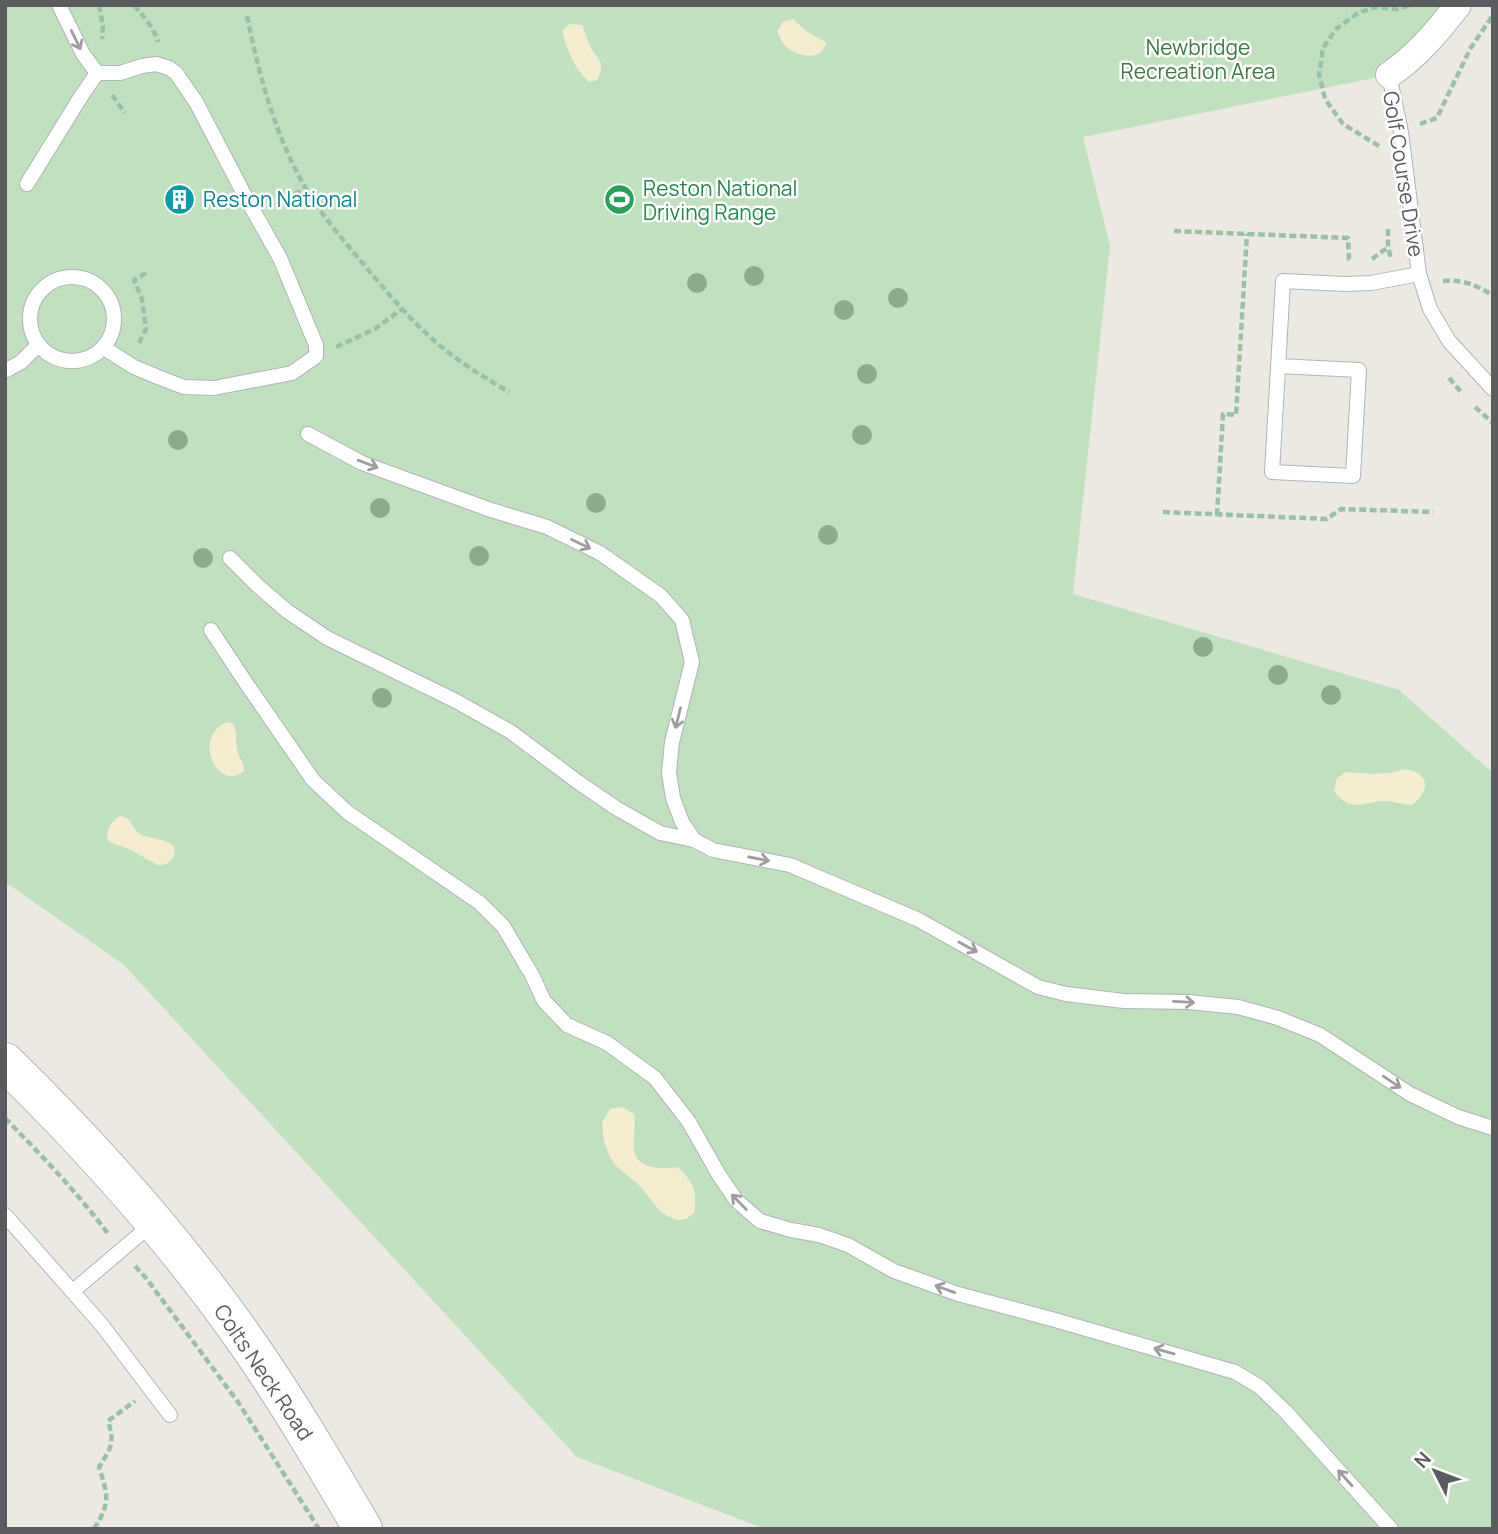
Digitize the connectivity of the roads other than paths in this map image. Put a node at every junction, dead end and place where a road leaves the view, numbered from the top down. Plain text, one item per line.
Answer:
1 (59, 5) edge
2 (1458, 5) edge
3 (97, 73) junction
4 (1389, 75) joint
5 (27, 184) dead end
6 (1422, 280) junction
7 (38, 345) junction
8 (104, 348) junction
9 (1278, 366) junction
10 (5, 371) edge
11 (1493, 389) edge
12 (308, 434) dead end
13 (230, 558) dead end
14 (211, 629) dead end
15 (694, 840) junction
16 (5, 1062) edge
17 (1493, 1128) edge
18 (5, 1215) edge
19 (154, 1222) junction
20 (73, 1291) junction
21 (170, 1415) dead end
22 (363, 1529) edge
23 (1391, 1529) edge

1 -> 3 lane
2 - 4 street
3 - 5 lane
3 - 8 lane
4 - 6 lane, Golf Course Drive
6 - 9 lane, Golf Course Drive
6 - 11 lane, Golf Course Drive
7 - 8 lane
7 - 8 lane
7 - 10 lane
9 - 9 lane, Golf Course Drive
12 -> 15 lane
13 - 15 lane
23 -> 14 lane
15 -> 17 lane
16 - 19 street, Colts Neck Road
18 - 20 lane
19 - 20 lane
19 - 22 street, Colts Neck Road
20 - 21 lane

